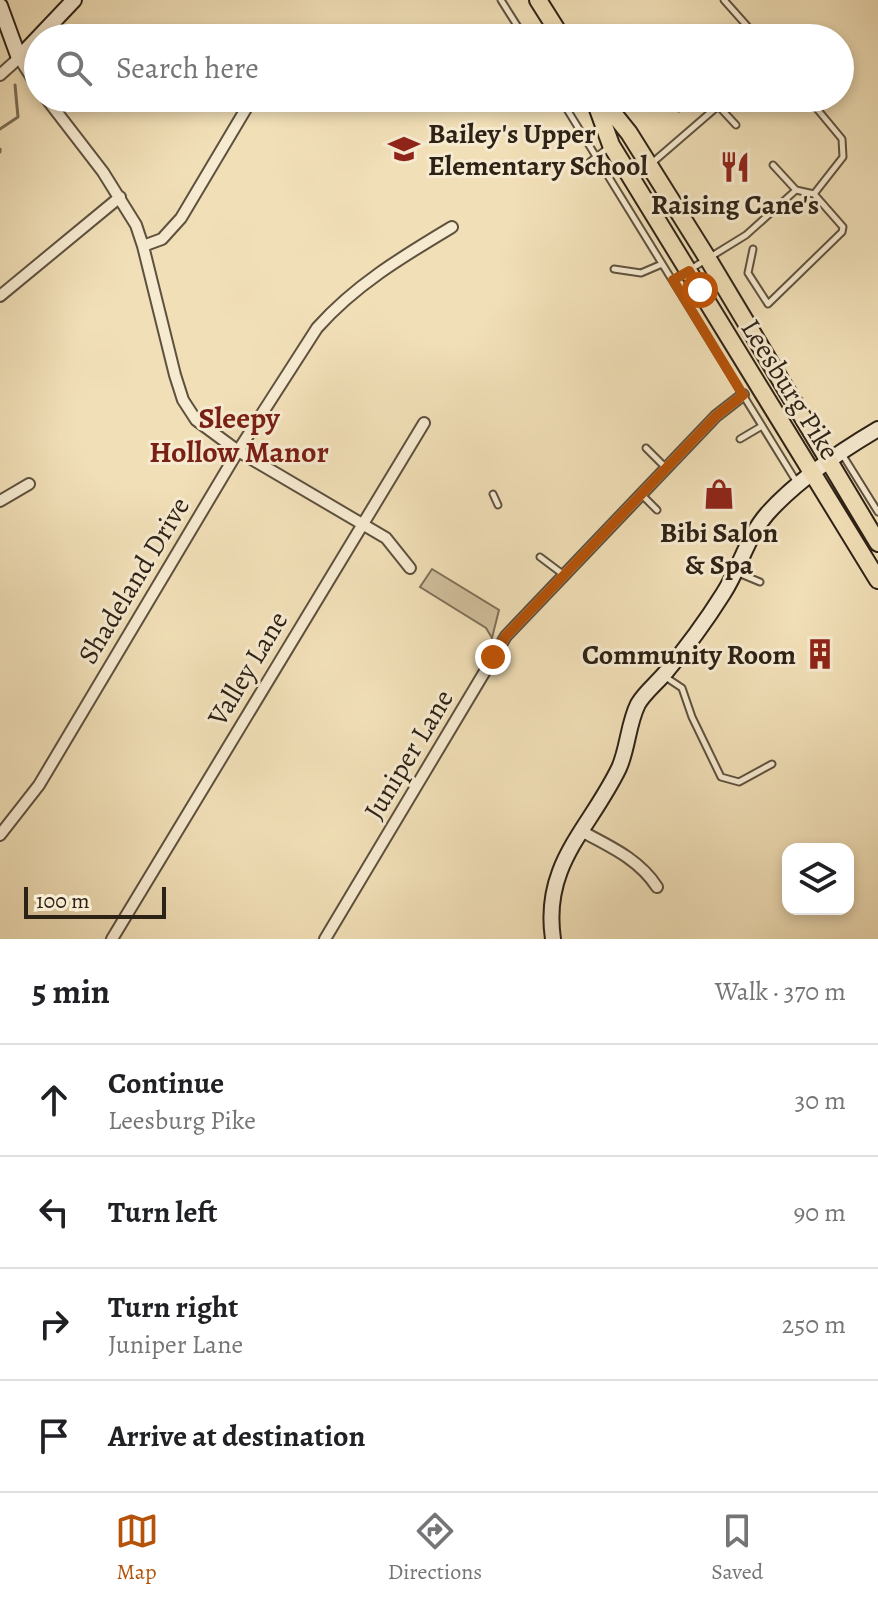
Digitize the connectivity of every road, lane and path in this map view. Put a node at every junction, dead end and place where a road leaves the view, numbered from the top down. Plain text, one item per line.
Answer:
1 (74, 0) edge
2 (501, 0) edge
3 (538, 0) edge
4 (724, 0) edge
5 (0, 6) edge
6 (51, 24) edge
7 (516, 24) edge
8 (553, 24) edge
9 (745, 24) edge
10 (24, 53) edge
11 (19, 58) junction
12 (24, 66) edge
13 (0, 75) edge
14 (56, 112) edge
15 (244, 112) edge
16 (569, 112) edge
17 (599, 112) edge
18 (612, 112) edge
19 (711, 112) edge
20 (724, 112) edge
21 (820, 112) edge
22 (736, 125) dead end
23 (611, 145) junction
24 (597, 158) junction
25 (649, 165) junction
26 (773, 165) dead end
27 (583, 167) dead end
28 (796, 190) junction
29 (814, 194) junction
30 (120, 197) junction
31 (452, 227) dead end
32 (143, 246) junction
33 (753, 249) dead end
34 (708, 259) junction
35 (662, 264) junction
36 (614, 269) dead end
37 (689, 271) junction
38 (673, 280) junction
39 (0, 296) edge
40 (743, 395) junction
41 (424, 423) dead end
42 (762, 426) junction
43 (878, 429) edge
44 (740, 439) dead end
45 (646, 448) dead end
46 (238, 451) junction
47 (835, 457) junction
48 (667, 468) junction
49 (813, 474) junction
50 (29, 484) dead end
51 (798, 485) junction
52 (493, 494) dead end
53 (641, 495) junction
54 (0, 501) edge
55 (498, 505) dead end
56 (657, 510) dead end
57 (878, 512) edge
58 (362, 522) junction
59 (724, 531) dead end
60 (878, 543) edge
61 (748, 544) junction
62 (540, 557) dead end
63 (410, 568) dead end
64 (736, 571) junction
65 (564, 575) junction
66 (878, 580) edge
67 (760, 582) dead end
68 (663, 675) junction
69 (772, 764) dead end
70 (581, 831) junction
71 (0, 835) edge
72 (657, 887) dead end
73 (112, 939) edge
74 (325, 939) edge
75 (553, 939) edge

1 - 6 street
2 - 7 lane
3 - 8 main road
4 - 9 lane
5 - 11 street
10 - 11 street
11 - 12 street
11 - 13 street
14 - 30 street
15 - 32 street
16 - 24 lane
17 - 23 main road, Leesburg Pike
18 - 25 main road, Leesburg Pike
19 - 25 lane
20 - 22 lane
21 - 29 lane
23 - 24 lane
23 - 37 main road, Leesburg Pike
24 - 27 lane
24 - 35 lane
25 - 34 main road, Leesburg Pike
26 - 28 lane
28 - 29 lane
28 - 34 lane
29 - 33 lane
30 - 32 street
30 - 39 street
31 - 46 street, Shadeland Drive
32 - 46 street
34 - 37 lane
34 - 47 main road, Leesburg Pike
35 - 36 lane
35 - 38 lane
37 - 38 lane
37 - 49 main road, Leesburg Pike
38 - 40 lane
40 - 42 lane
40 - 48 street, Juniper Lane
41 - 58 street, Valley Lane
42 - 44 lane
42 - 51 lane
43 - 47 street
45 - 48 lane
46 - 58 street
46 - 71 street, Shadeland Drive
47 - 49 street
47 - 57 lane
47 - 60 main road, Leesburg Pike
48 - 53 street, Juniper Lane
49 - 51 street
49 - 66 main road, Leesburg Pike
50 - 54 street
51 - 61 street
52 - 55 lane
53 - 56 lane
53 - 65 street, Juniper Lane
58 - 63 street
58 - 73 street, Valley Lane
59 - 61 lane
61 - 64 street
62 - 65 lane
64 - 67 lane
64 - 68 street
65 - 74 street, Juniper Lane
68 - 69 lane
68 - 70 street
70 - 72 street
70 - 75 street

